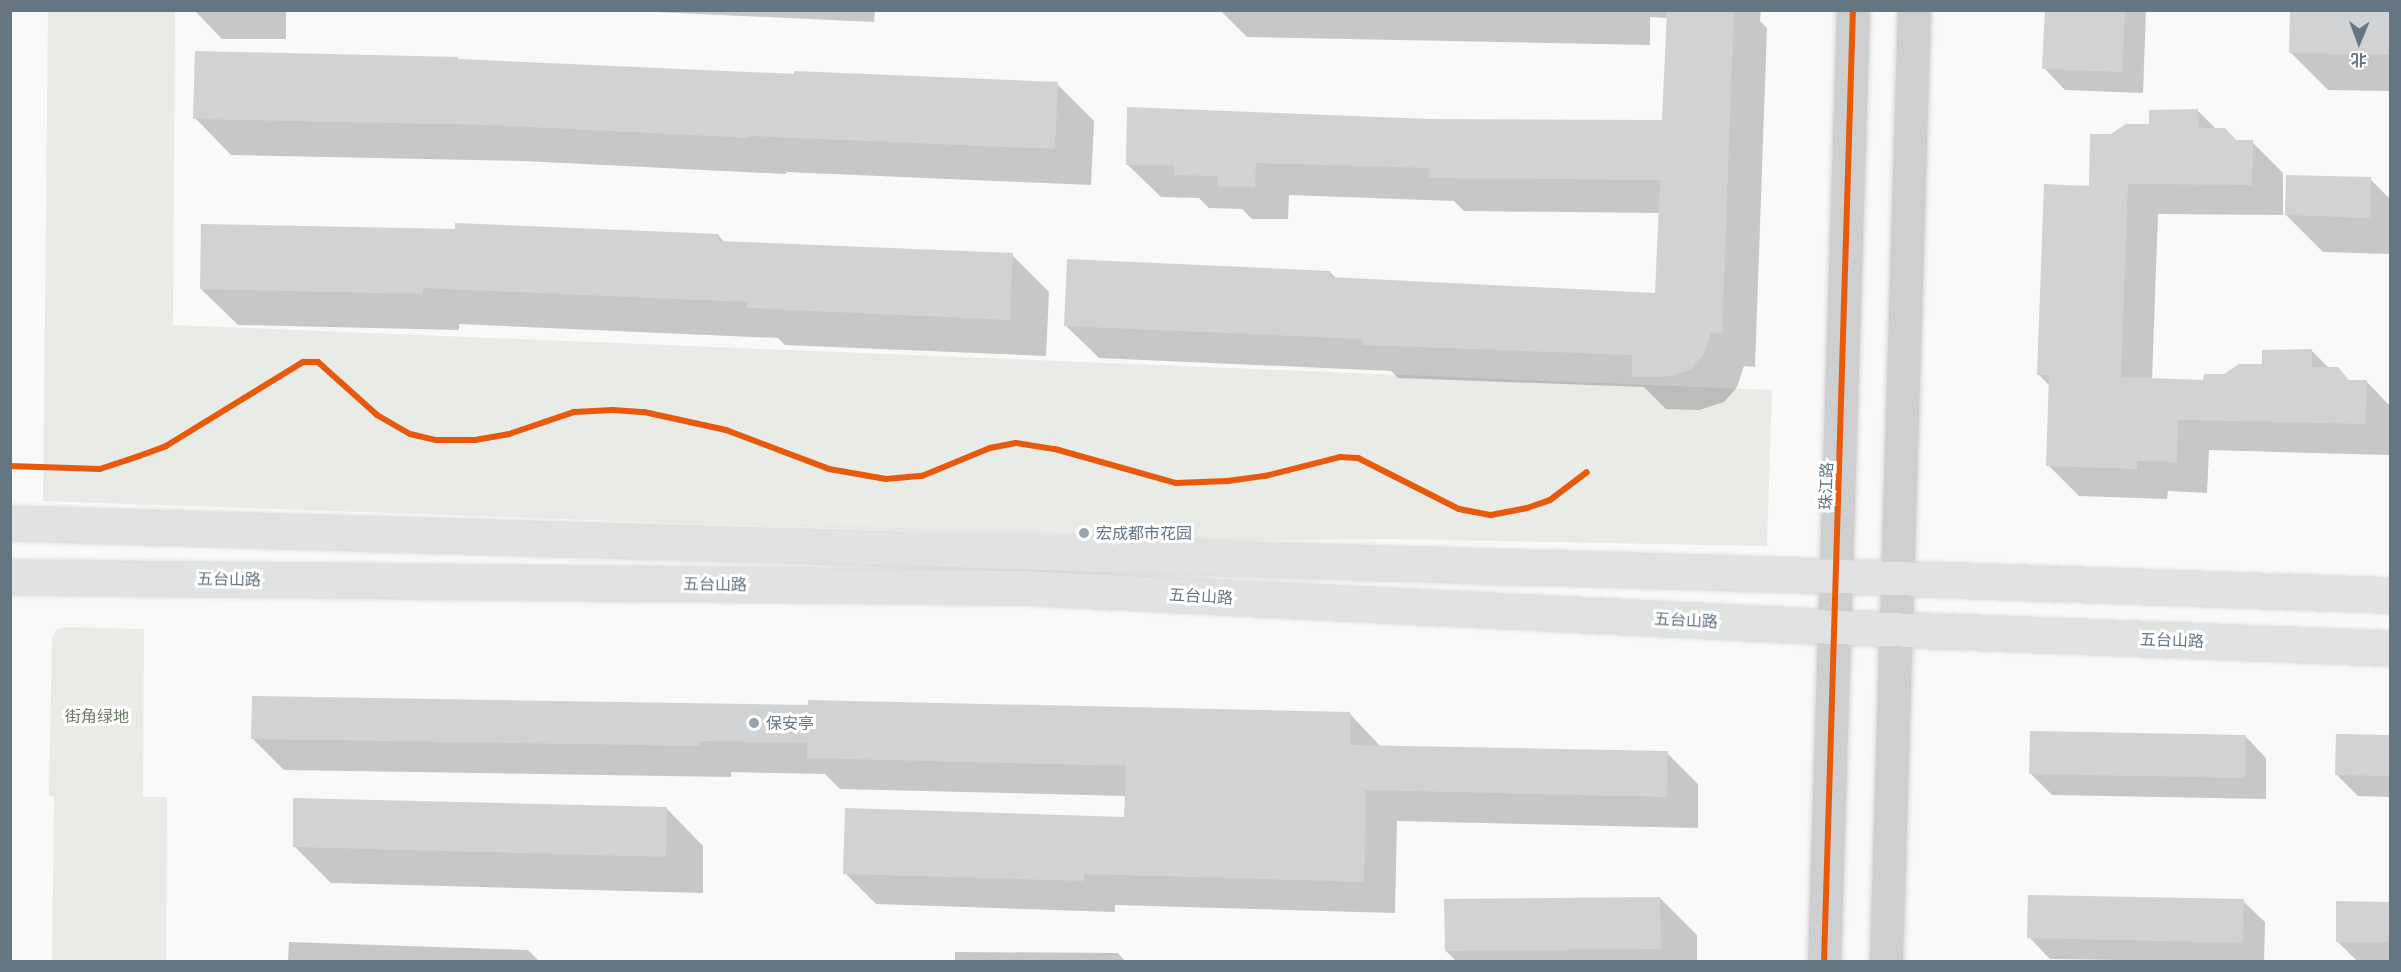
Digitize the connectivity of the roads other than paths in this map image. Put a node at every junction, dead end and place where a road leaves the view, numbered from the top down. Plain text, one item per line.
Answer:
1 (1853, 10) edge
2 (1914, 10) edge
3 (10, 522) edge
4 (1837, 576) junction
5 (10, 577) edge
6 (1897, 579) junction
7 (2391, 596) edge
8 (1835, 627) junction
9 (1895, 629) junction
10 (2391, 648) edge
11 (1824, 962) edge
12 (1886, 962) edge

1 - 4 street, 珠江路
2 - 6 street
3 - 4 main road
4 - 6 main road
4 - 8 street, 珠江路
5 - 8 main road, 五台山路
6 - 7 main road
6 - 9 street
8 - 9 main road, 五台山路
8 - 11 street, 珠江路
9 - 10 main road, 五台山路
9 - 12 street

